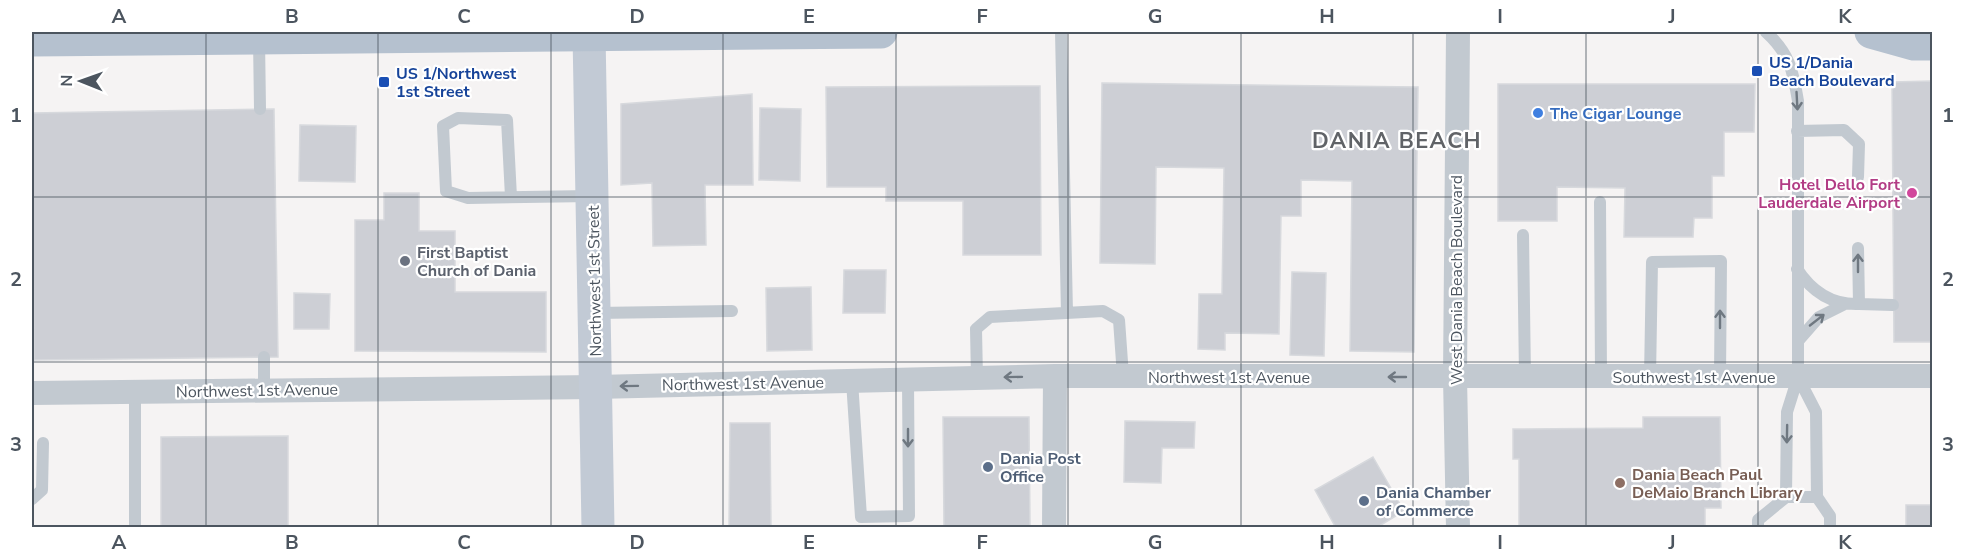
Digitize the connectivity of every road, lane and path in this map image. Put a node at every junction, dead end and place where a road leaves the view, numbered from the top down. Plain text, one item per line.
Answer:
1 (784, 32) edge
2 (881, 32) edge
3 (1061, 32) edge
4 (1458, 32) edge
5 (1766, 32) edge
6 (1871, 32) edge
7 (589, 33) edge
8 (181, 35) edge
9 (323, 35) edge
10 (64, 36) edge
11 (259, 38) junction
12 (32, 40) edge
13 (1932, 44) edge
14 (261, 109) dead end
15 (1797, 131) junction
16 (1858, 177) dead end
17 (592, 196) junction
18 (511, 197) junction
19 (1600, 202) dead end
20 (1523, 235) dead end
21 (1858, 248) dead end
22 (1797, 268) junction
23 (1859, 304) junction
24 (1843, 305) junction
25 (1893, 305) dead end
26 (732, 311) dead end
27 (595, 313) junction
28 (1067, 313) junction
29 (1797, 342) junction
30 (264, 357) dead end
31 (1055, 376) junction
32 (1123, 376) junction
33 (1932, 376) edge
34 (1455, 377) junction
35 (1525, 377) junction
36 (1601, 377) junction
37 (1650, 377) junction
38 (1720, 377) junction
39 (1798, 377) junction
40 (977, 378) junction
41 (908, 380) junction
42 (852, 381) junction
43 (596, 387) junction
44 (264, 390) junction
45 (135, 392) junction
46 (32, 393) edge
47 (43, 443) dead end
48 (1786, 497) junction
49 (1817, 497) junction
50 (32, 499) edge
51 (135, 528) edge
52 (598, 528) edge
53 (1054, 528) edge
54 (1458, 528) edge
55 (1758, 528) edge
56 (1830, 528) edge

1 - 2 main road
1 - 7 main road
3 - 28 lane
4 - 34 street, West Dania Beach Boulevard
5 -> 15 lane
6 - 13 main road
7 - 9 main road
7 - 17 street, Northwest 1st Street
8 - 10 main road
8 - 11 main road
9 - 11 main road
10 - 12 main road
11 - 14 lane
15 - 16 lane
15 - 22 lane
17 - 18 lane
17 - 27 street, Northwest 1st Street
18 - 18 lane
19 - 36 lane
20 - 35 lane
23 -> 21 lane
22 - 24 lane
22 - 29 lane
23 - 24 lane
23 - 25 lane
29 -> 24 lane
26 - 27 lane
27 - 43 street, Northwest 1st Street
28 - 32 lane
28 - 40 lane
29 - 39 lane
30 - 44 lane
31 - 32 street, Northwest 1st Avenue
31 -> 40 street, Northwest 1st Avenue
31 - 53 street
34 -> 32 street, Northwest 1st Avenue
33 - 39 street, Southwest 1st Avenue
34 - 35 street, Southwest 1st Avenue
34 - 54 street, West Dania Beach Boulevard
35 - 36 street, Southwest 1st Avenue
36 - 37 street, Southwest 1st Avenue
37 - 38 street, Southwest 1st Avenue
38 -> 37 lane
38 - 39 street, Southwest 1st Avenue
39 -> 48 lane
39 - 49 lane
40 - 41 street, Northwest 1st Avenue
41 - 42 street, Northwest 1st Avenue
41 -> 42 lane
42 -> 43 street, Northwest 1st Avenue
43 - 44 street, Northwest 1st Avenue
43 - 52 street, Northwest 1st Street
44 - 45 street, Northwest 1st Avenue
45 - 46 street, Northwest 1st Avenue
45 - 51 lane
47 - 50 lane
48 - 49 lane
48 - 55 lane
49 - 56 lane

